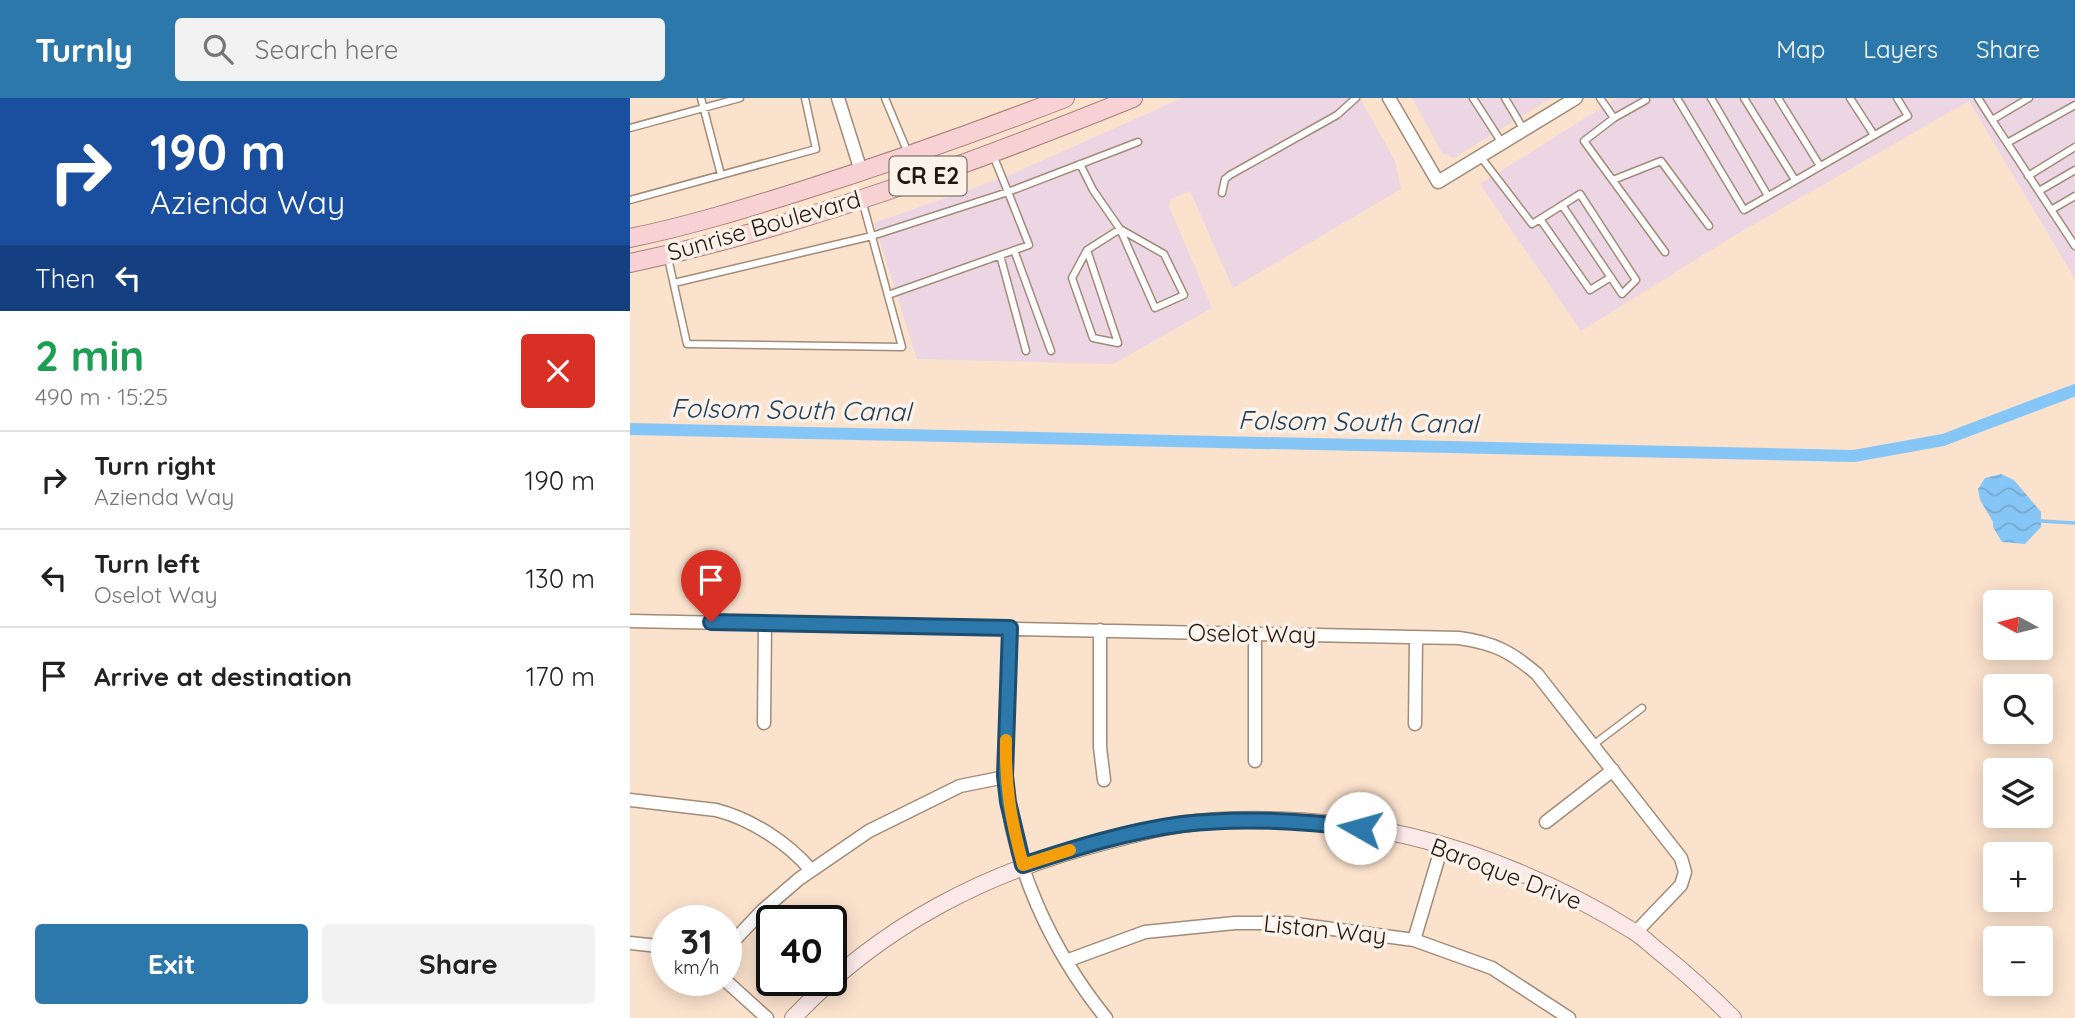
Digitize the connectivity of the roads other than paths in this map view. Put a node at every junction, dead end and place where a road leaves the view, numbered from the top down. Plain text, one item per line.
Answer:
1 (701, 98) edge
2 (740, 98) edge
3 (805, 98) edge
4 (838, 98) edge
5 (885, 98) edge
6 (1065, 98) edge
7 (1133, 98) edge
8 (1356, 98) edge
9 (1389, 98) edge
10 (1473, 98) edge
11 (1505, 98) edge
12 (1576, 98) edge
13 (1600, 98) edge
14 (1677, 98) edge
15 (1711, 98) edge
16 (1744, 98) edge
17 (1778, 98) edge
18 (1850, 98) edge
19 (1897, 98) edge
20 (1979, 98) edge
21 (2029, 98) edge
22 (1646, 100) dead end
23 (2075, 105) edge
24 (704, 108) junction
25 (1614, 118) junction
26 (1992, 120) junction
27 (990, 127) junction
28 (630, 128) edge
29 (1524, 130) junction
30 (1874, 135) junction
31 (1138, 142) dead end
32 (1502, 143) junction
33 (2007, 143) junction
34 (2075, 147) edge
35 (992, 153) junction
36 (908, 155) junction
37 (1480, 156) junction
38 (1080, 164) junction
39 (1820, 166) junction
40 (2075, 170) edge
41 (861, 172) junction
42 (721, 174) junction
43 (2028, 176) junction
44 (1613, 180) junction
45 (1795, 180) junction
46 (2039, 191) junction
47 (1008, 192) junction
48 (1222, 193) dead end
49 (869, 195) junction
50 (1768, 196) junction
51 (2075, 197) edge
52 (630, 200) edge
53 (1563, 205) junction
54 (2051, 210) junction
55 (1540, 219) junction
56 (1709, 226) dead end
57 (2075, 227) edge
58 (1120, 229) junction
59 (2066, 232) junction
60 (872, 236) junction
61 (630, 238) edge
62 (718, 242) junction
63 (2075, 246) edge
64 (1014, 250) junction
65 (1087, 250) junction
66 (1665, 252) dead end
67 (668, 255) junction
68 (1000, 255) junction
69 (630, 263) edge
70 (1611, 277) junction
71 (674, 283) junction
72 (888, 295) junction
73 (1026, 351) dead end
74 (1051, 351) dead end
75 (630, 621) edge
76 (765, 624) junction
77 (1010, 628) junction
78 (1100, 629) junction
79 (1255, 634) junction
80 (1416, 638) junction
81 (1642, 708) dead end
82 (764, 723) dead end
83 (1415, 724) dead end
84 (1593, 746) junction
85 (1255, 761) dead end
86 (1613, 770) junction
87 (1005, 776) junction
88 (1104, 780) dead end
89 (630, 800) edge
90 (1546, 822) dead end
91 (1441, 846) junction
92 (1023, 865) junction
93 (811, 870) junction
94 (742, 932) edge
95 (1636, 932) junction
96 (1414, 940) junction
97 (630, 943) edge
98 (651, 945) edge
99 (1066, 961) junction
100 (742, 995) edge
101 (767, 1018) edge
102 (793, 1018) edge
103 (1106, 1018) edge
104 (1569, 1018) edge
105 (1732, 1018) edge

1 - 24 lane
2 - 24 lane
3 - 42 lane
4 - 41 street
5 - 36 lane
6 - 27 main road, Sunrise Boulevard / CR E2
7 - 35 main road, Sunrise Boulevard / CR E2
8 - 48 lane
9 - 37 street
10 - 32 lane
11 - 29 lane
12 - 29 street
13 - 25 lane
14 - 50 lane
15 - 50 lane
16 - 45 lane
17 - 39 lane
18 - 30 lane
19 - 30 lane
20 - 26 lane
21 - 26 lane
22 - 25 lane
23 - 33 lane
24 - 28 lane
24 - 42 lane
25 - 44 lane
26 - 33 lane
27 - 36 main road, Sunrise Boulevard / CR E2
27 - 49 main road
29 - 32 street
30 - 39 lane
31 - 38 lane
32 - 37 street
33 - 43 lane
34 - 43 lane
35 - 47 lane
35 - 49 main road, Sunrise Boulevard / CR E2
36 - 41 main road, Sunrise Boulevard / CR E2
37 - 55 lane
38 - 47 lane
38 - 58 lane
39 - 45 lane
40 - 46 lane
41 - 61 main road, Sunrise Boulevard / CR E2
41 - 62 main road
42 - 52 lane
43 - 46 lane
44 - 56 lane
44 - 66 lane
45 - 50 lane
46 - 54 lane
47 - 60 lane
47 - 64 lane
49 - 60 lane
49 - 62 main road, Sunrise Boulevard / CR E2
51 - 54 lane
53 - 55 lane
53 - 70 lane
53 - 70 lane
54 - 59 lane
55 - 70 lane
57 - 59 lane
58 - 58 lane
58 - 65 lane
59 - 63 lane
60 - 71 lane
60 - 72 lane
62 - 67 main road, Sunrise Boulevard / CR E2
64 - 68 lane
64 - 74 lane
65 - 65 lane
67 - 69 main road, Sunrise Boulevard / CR E2
67 - 71 lane
68 - 72 lane
68 - 73 lane
71 - 72 lane
75 - 76 street, Oselot Way
76 - 77 street, Oselot Way
76 - 82 street
77 - 78 street, Oselot Way
77 - 87 street
78 - 79 street, Oselot Way
78 - 88 street
79 - 80 street, Oselot Way
79 - 85 street
80 - 83 street
80 - 84 street, Oselot Way
81 - 84 lane
84 - 86 street, Oselot Way
86 - 90 street
86 - 95 street, Oselot Way
87 - 92 street
87 - 93 street
89 - 93 street
91 - 92 street, Baroque Drive
91 - 95 street, Baroque Drive
91 - 96 street
92 - 99 street
92 - 102 street, Baroque Drive
93 - 94 street
95 - 105 street, Baroque Drive
96 - 99 street, Listan Way
96 - 104 street, Listan Way
97 - 98 street
99 - 103 street
100 - 101 street

